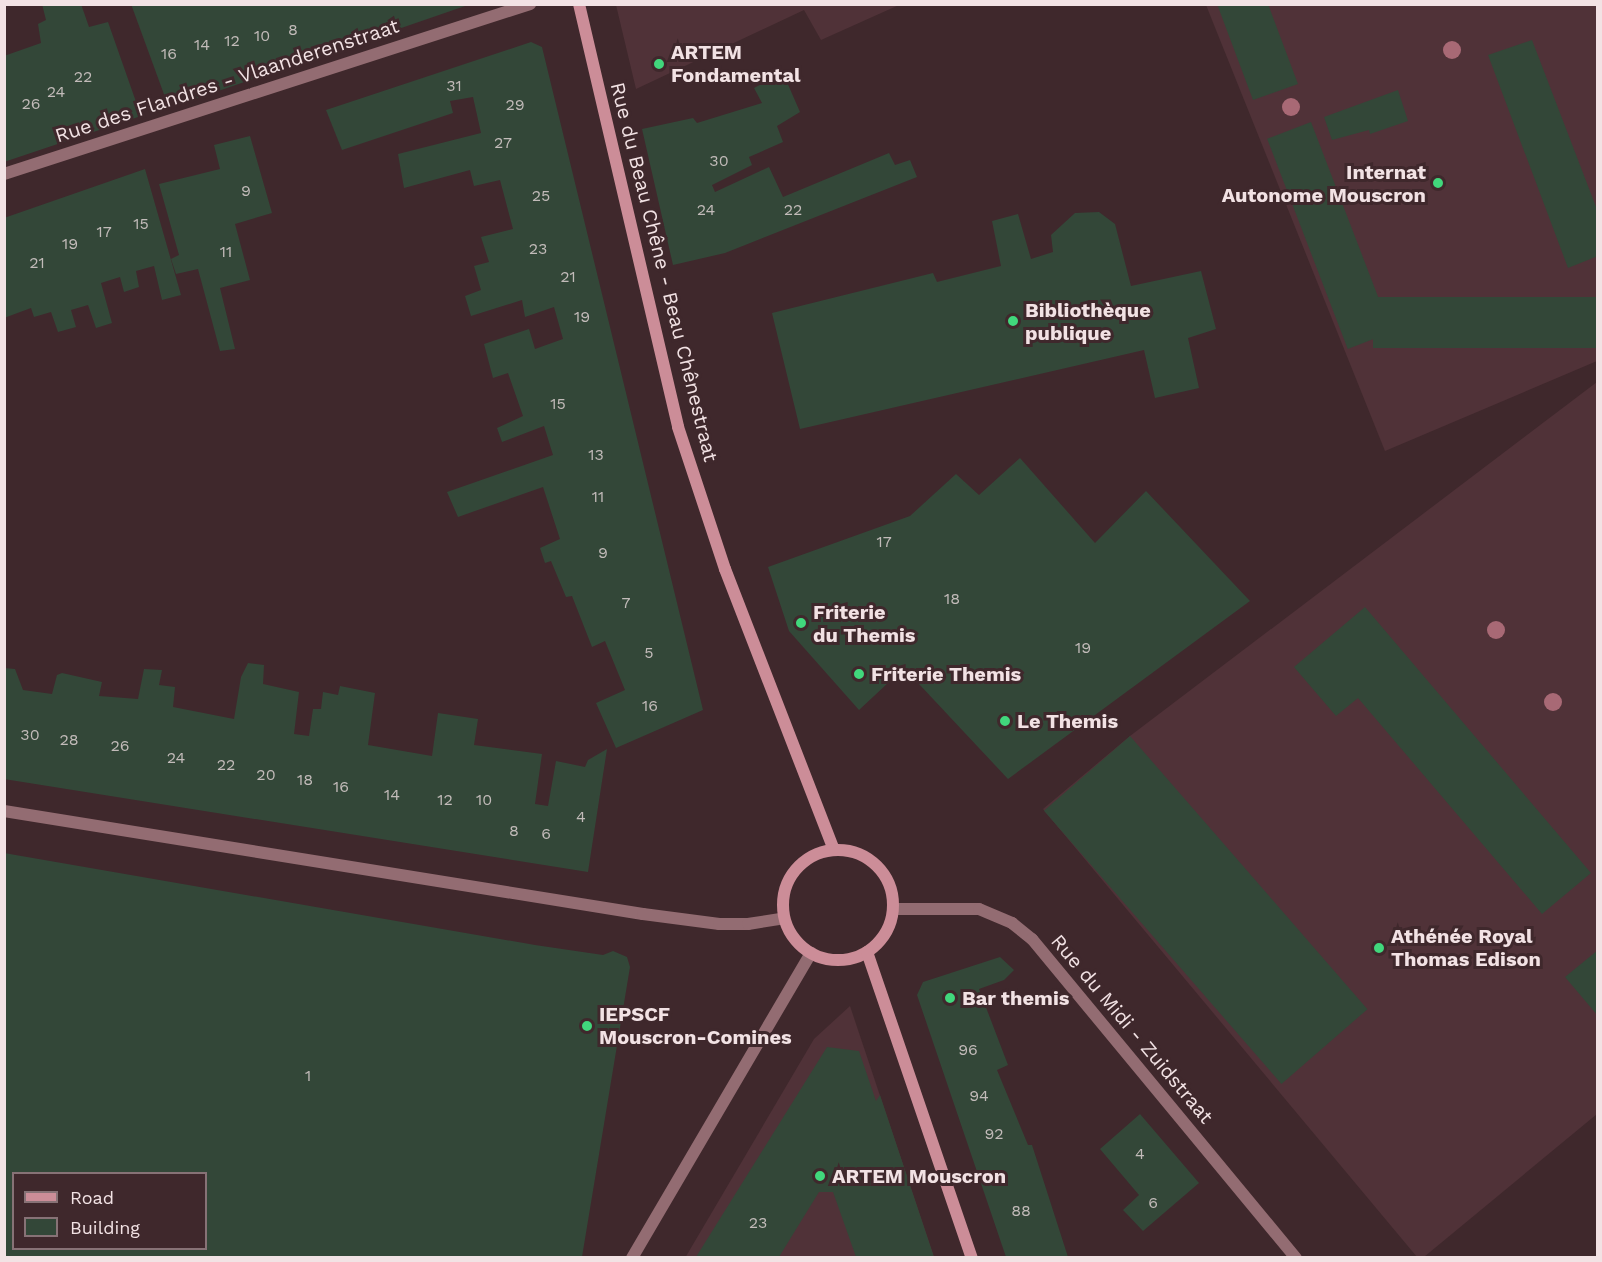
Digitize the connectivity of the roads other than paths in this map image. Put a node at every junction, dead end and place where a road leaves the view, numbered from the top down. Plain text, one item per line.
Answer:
1 (530, 4) edge
2 (579, 4) edge
3 (4, 174) edge
4 (4, 811) edge
5 (834, 850) junction
6 (893, 909) junction
7 (784, 918) junction
8 (867, 952) junction
9 (811, 953) junction
10 (632, 1257) edge
11 (972, 1257) edge
12 (1296, 1257) edge

1 - 3 street, Rue des Flandres - Vlaanderenstraat
2 - 5 street, Rue du Beau Chêne - Beau Chênestraat
4 - 7 street
5 - 6 street
5 - 7 street
6 - 8 street
6 - 12 street, Rue du Midi - Zuidstraat
7 - 9 street
8 - 9 street
8 - 11 street
9 - 10 street

